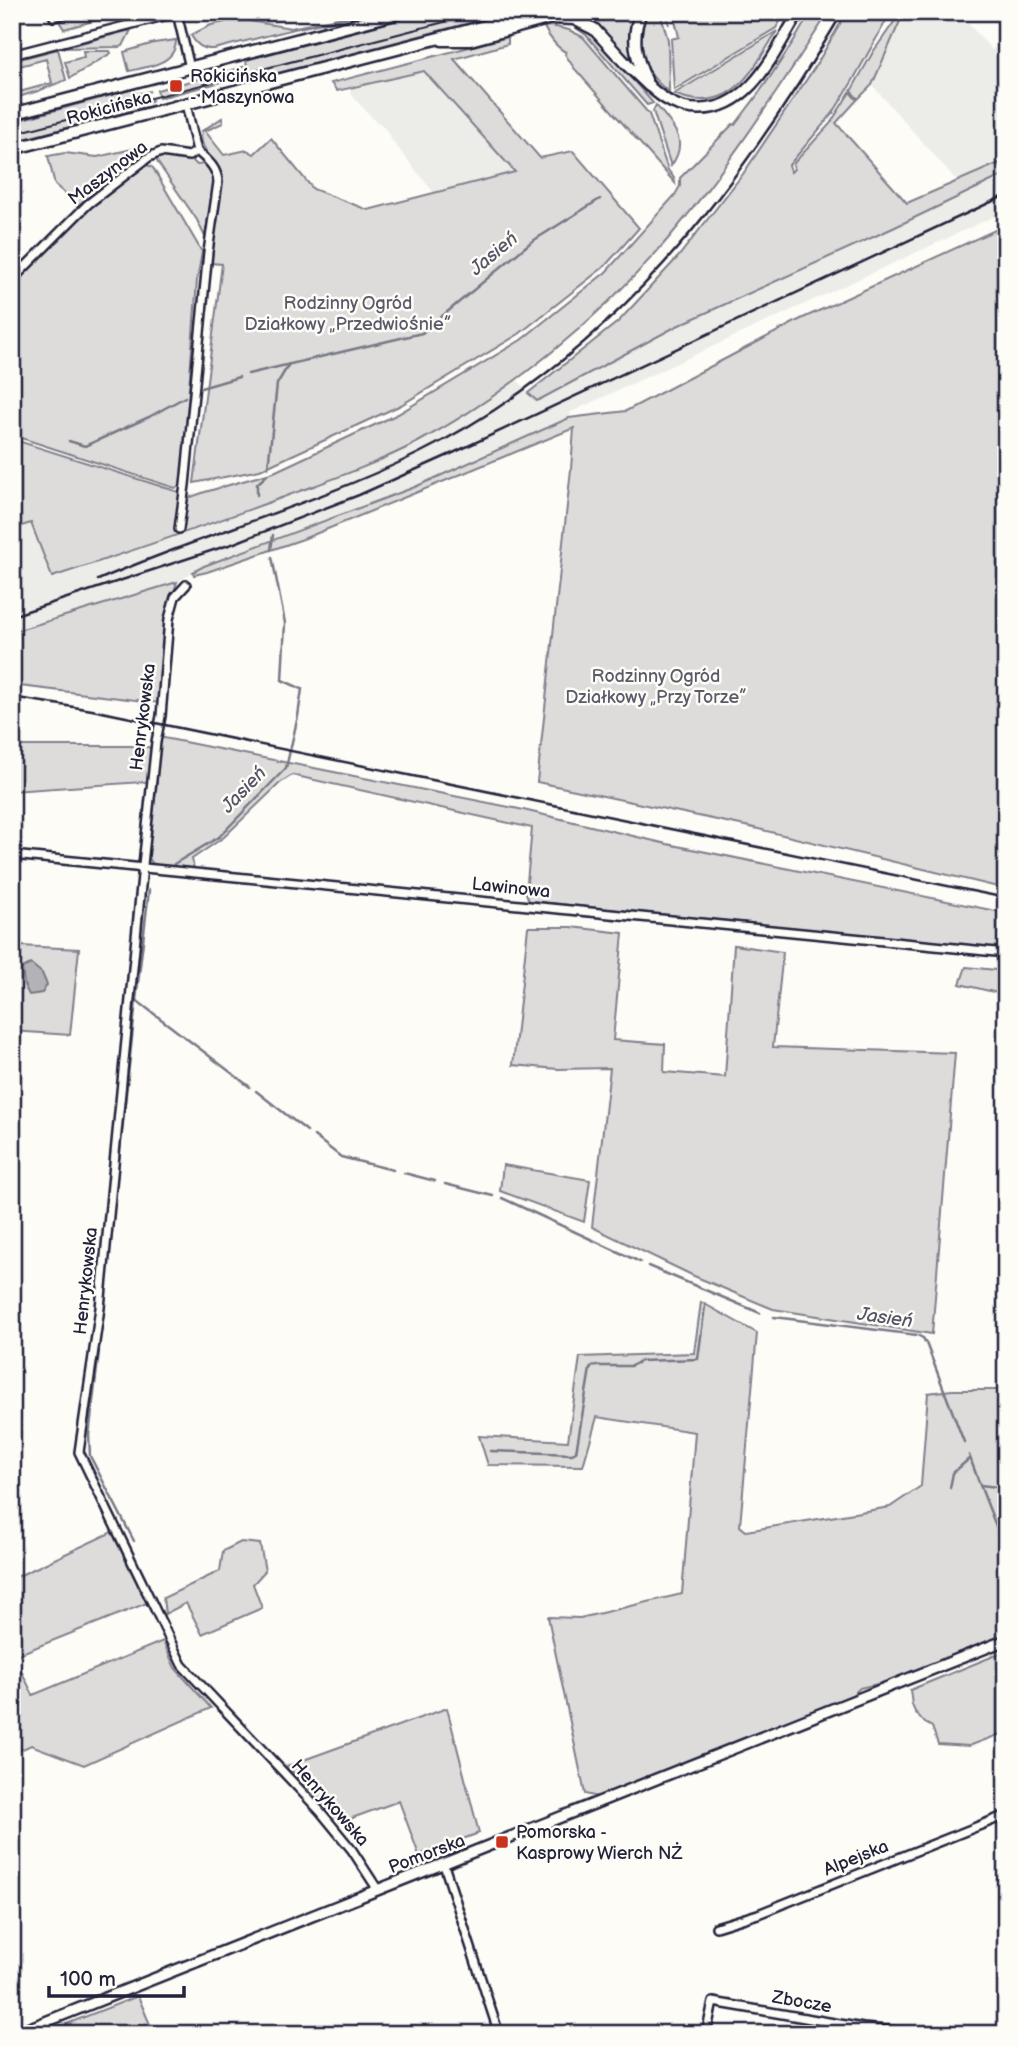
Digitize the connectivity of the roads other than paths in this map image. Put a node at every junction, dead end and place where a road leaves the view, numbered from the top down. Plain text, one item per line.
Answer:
1 (52, 12) edge
2 (72, 12) edge
3 (403, 12) edge
4 (539, 12) edge
5 (642, 12) edge
6 (799, 12) edge
7 (178, 13) edge
8 (435, 39) junction
9 (12, 55) edge
10 (190, 68) junction
11 (649, 86) junction
12 (186, 104) junction
13 (12, 114) edge
14 (12, 149) edge
15 (197, 150) junction
16 (12, 280) edge
17 (179, 528) dead end
18 (186, 585) dead end
19 (12, 855) edge
20 (142, 868) junction
21 (1006, 953) edge
22 (1006, 1640) edge
23 (1006, 1815) edge
24 (444, 1865) junction
25 (378, 1891) junction
26 (716, 1927) dead end
27 (15, 2034) edge
28 (499, 2034) edge
29 (706, 2034) edge
30 (928, 2034) edge

1 - 2 street
3 - 10 main road, Rokicińska
4 - 8 main road, Rokicińska
5 - 11 main road
6 - 11 street
7 - 9 street
7 - 10 street
8 - 11 main road
8 - 12 main road, Rokicińska
10 - 13 main road, Rokicińska
12 - 14 main road, Rokicińska
12 - 15 street
15 - 16 street, Maszynowa
15 - 17 street
18 - 20 street, Henrykowska
19 - 20 street, Lawinowa
20 - 21 street, Lawinowa
20 - 25 street, Henrykowska
22 - 24 street, Pomorska
23 - 26 street, Alpejska
24 - 25 street, Pomorska
24 - 28 street
25 - 27 street, Pomorska
29 - 30 street, Zbocze

